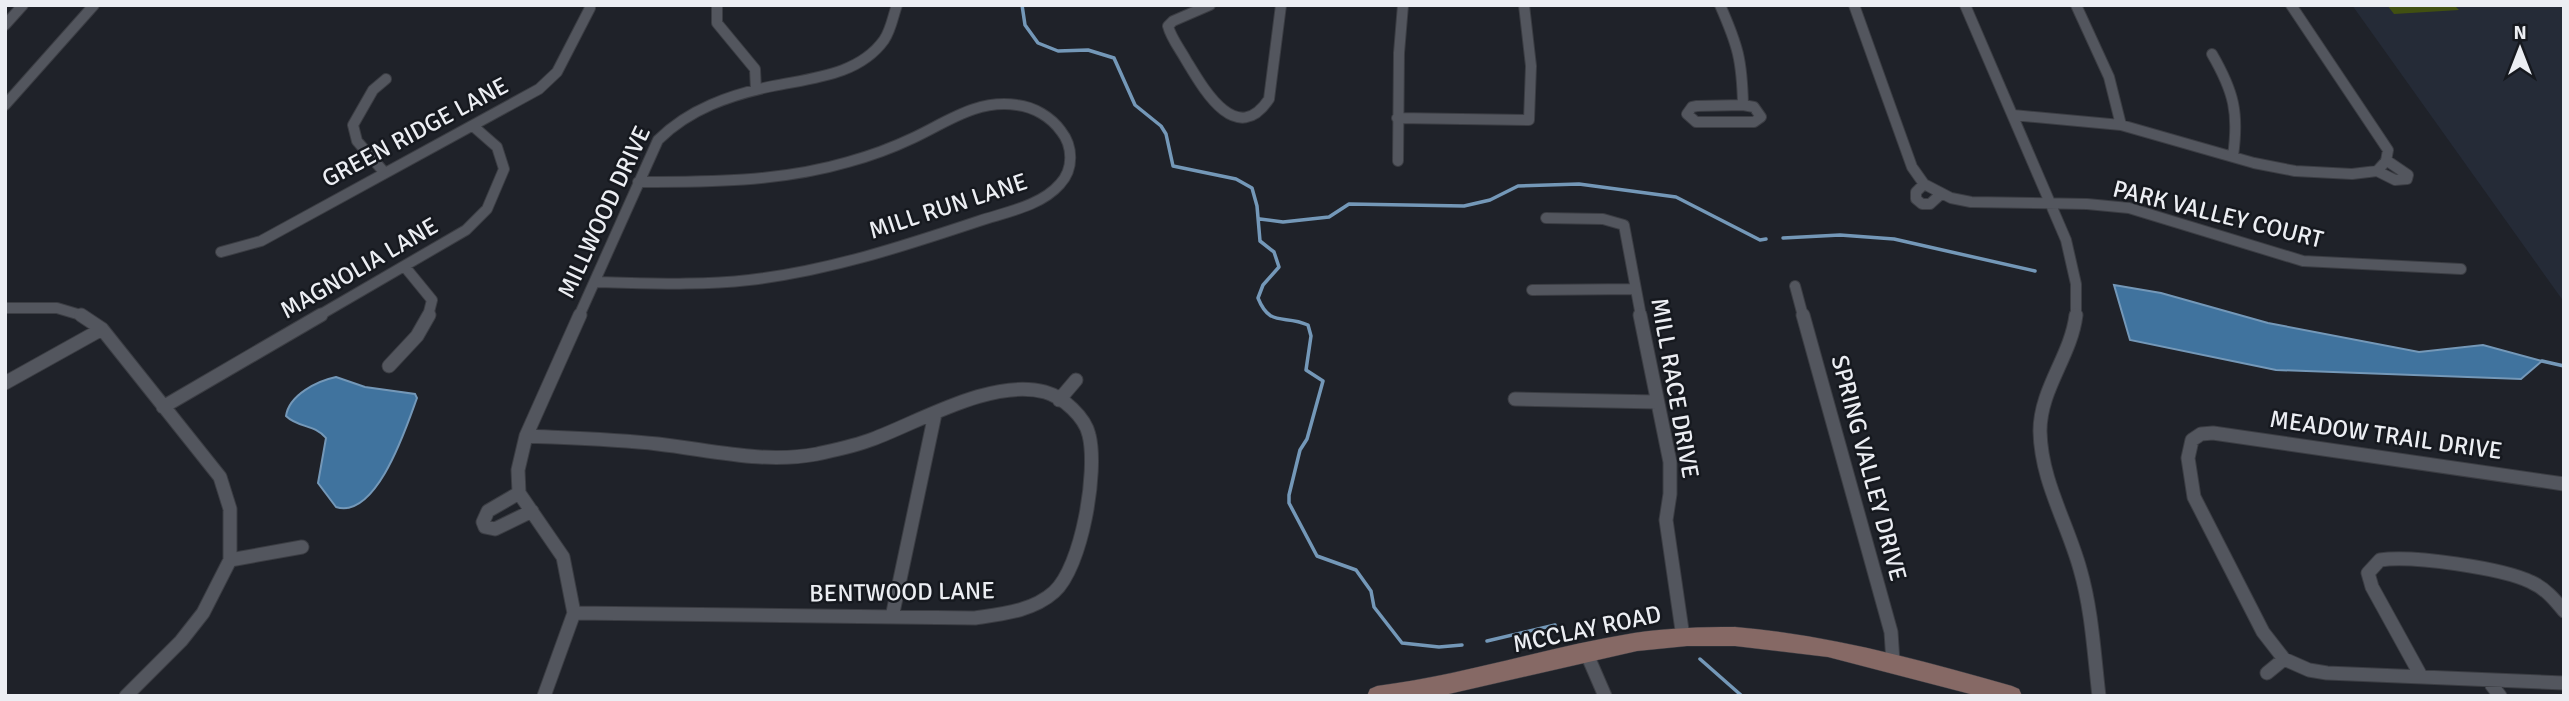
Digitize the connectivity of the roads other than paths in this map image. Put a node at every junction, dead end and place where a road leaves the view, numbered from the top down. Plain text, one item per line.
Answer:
1 (23, 5) edge
2 (94, 5) edge
3 (589, 5) edge
4 (717, 5) edge
5 (897, 5) edge
6 (1210, 5) edge
7 (1281, 5) edge
8 (1404, 5) edge
9 (1524, 5) edge
10 (1720, 5) edge
11 (1854, 5) edge
12 (1965, 5) edge
13 (2076, 5) edge
14 (2291, 5) edge
15 (9, 15) edge
16 (5, 25) edge
17 (2212, 54) dead end
18 (386, 79) dead end
19 (756, 90) junction
20 (5, 105) edge
21 (1743, 105) junction
22 (2013, 115) junction
23 (1397, 118) junction
24 (2121, 125) junction
25 (473, 126) junction
26 (2233, 156) junction
27 (2386, 160) junction
28 (1398, 161) dead end
29 (2377, 171) junction
30 (384, 172) junction
31 (638, 182) junction
32 (1924, 184) junction
33 (1941, 194) junction
34 (2049, 203) junction
35 (1546, 218) dead end
36 (220, 252) dead end
37 (405, 267) junction
38 (2460, 269) dead end
39 (595, 282) junction
40 (1795, 286) dead end
41 (1634, 289) junction
42 (1532, 290) dead end
43 (5, 307) edge
44 (102, 329) junction
45 (389, 366) dead end
46 (1076, 380) dead end
47 (5, 383) edge
48 (1515, 399) dead end
49 (1059, 400) junction
50 (1657, 402) junction
51 (163, 407) junction
52 (935, 414) junction
53 (526, 436) junction
54 (2564, 484) edge
55 (519, 493) junction
56 (532, 511) junction
57 (302, 547) dead end
58 (230, 560) junction
59 (2564, 611) edge
60 (574, 614) junction
61 (892, 617) junction
62 (1683, 637) junction
63 (1586, 652) junction
64 (2279, 654) junction
65 (1894, 662) junction
66 (2267, 673) dead end
67 (2421, 676) junction
68 (2488, 680) junction
69 (2564, 683) edge
70 (126, 696) edge
71 (544, 696) edge
72 (1377, 696) edge
73 (1605, 696) edge
74 (2012, 696) edge
75 (2099, 696) edge
76 (2490, 696) edge
77 (2500, 696) edge

1 - 15 street
2 - 20 street
3 - 25 street, GREEN RIDGE LANE
4 - 19 street
5 - 19 street, MILLWOOD DRIVE
6 - 7 street
8 - 23 street
9 - 23 street
10 - 21 street
11 - 32 street
12 - 22 street
13 - 24 street
14 - 27 street
15 - 16 street
17 - 26 street
18 - 30 street
19 - 31 street, MILLWOOD DRIVE
21 - 21 street
22 - 24 street
22 - 34 street
23 - 28 street
24 - 26 street
25 - 30 street, GREEN RIDGE LANE
25 - 37 street, MAGNOLIA LANE
26 - 29 street
27 - 29 street
27 - 29 street
30 - 36 street, GREEN RIDGE LANE
31 - 39 street, MILLWOOD DRIVE
31 - 39 street, MILL RUN LANE
32 - 33 street
32 - 33 street
33 - 34 street, PARK VALLEY COURT
34 - 38 street, PARK VALLEY COURT
34 - 75 street
35 - 41 street, MILL RACE DRIVE
37 - 45 street
37 - 51 street, MAGNOLIA LANE
39 - 53 street, MILLWOOD DRIVE
40 - 65 street, SPRING VALLEY DRIVE
41 - 42 street
41 - 50 street, MILL RACE DRIVE
43 - 44 street
44 - 47 street
44 - 51 street
46 - 49 street
48 - 50 street
49 - 52 street
49 - 61 street, BENTWOOD LANE
50 - 62 street, MILL RACE DRIVE
51 - 58 street
52 - 53 street
52 - 61 street
53 - 55 street, MILLWOOD DRIVE
54 - 64 street, MEADOW TRAIL DRIVE
55 - 56 street
55 - 56 street
56 - 60 street
57 - 58 street
58 - 70 street
59 - 67 street
60 - 61 street, BENTWOOD LANE
60 - 71 street
62 - 63 main road, MCCLAY ROAD
62 - 65 main road, MCCLAY ROAD
63 - 72 main road, MCCLAY ROAD
63 - 73 street
64 - 66 street
64 - 67 street
65 - 74 main road, MCCLAY ROAD
67 - 68 street
68 - 69 street
68 - 76 street
68 - 77 street

